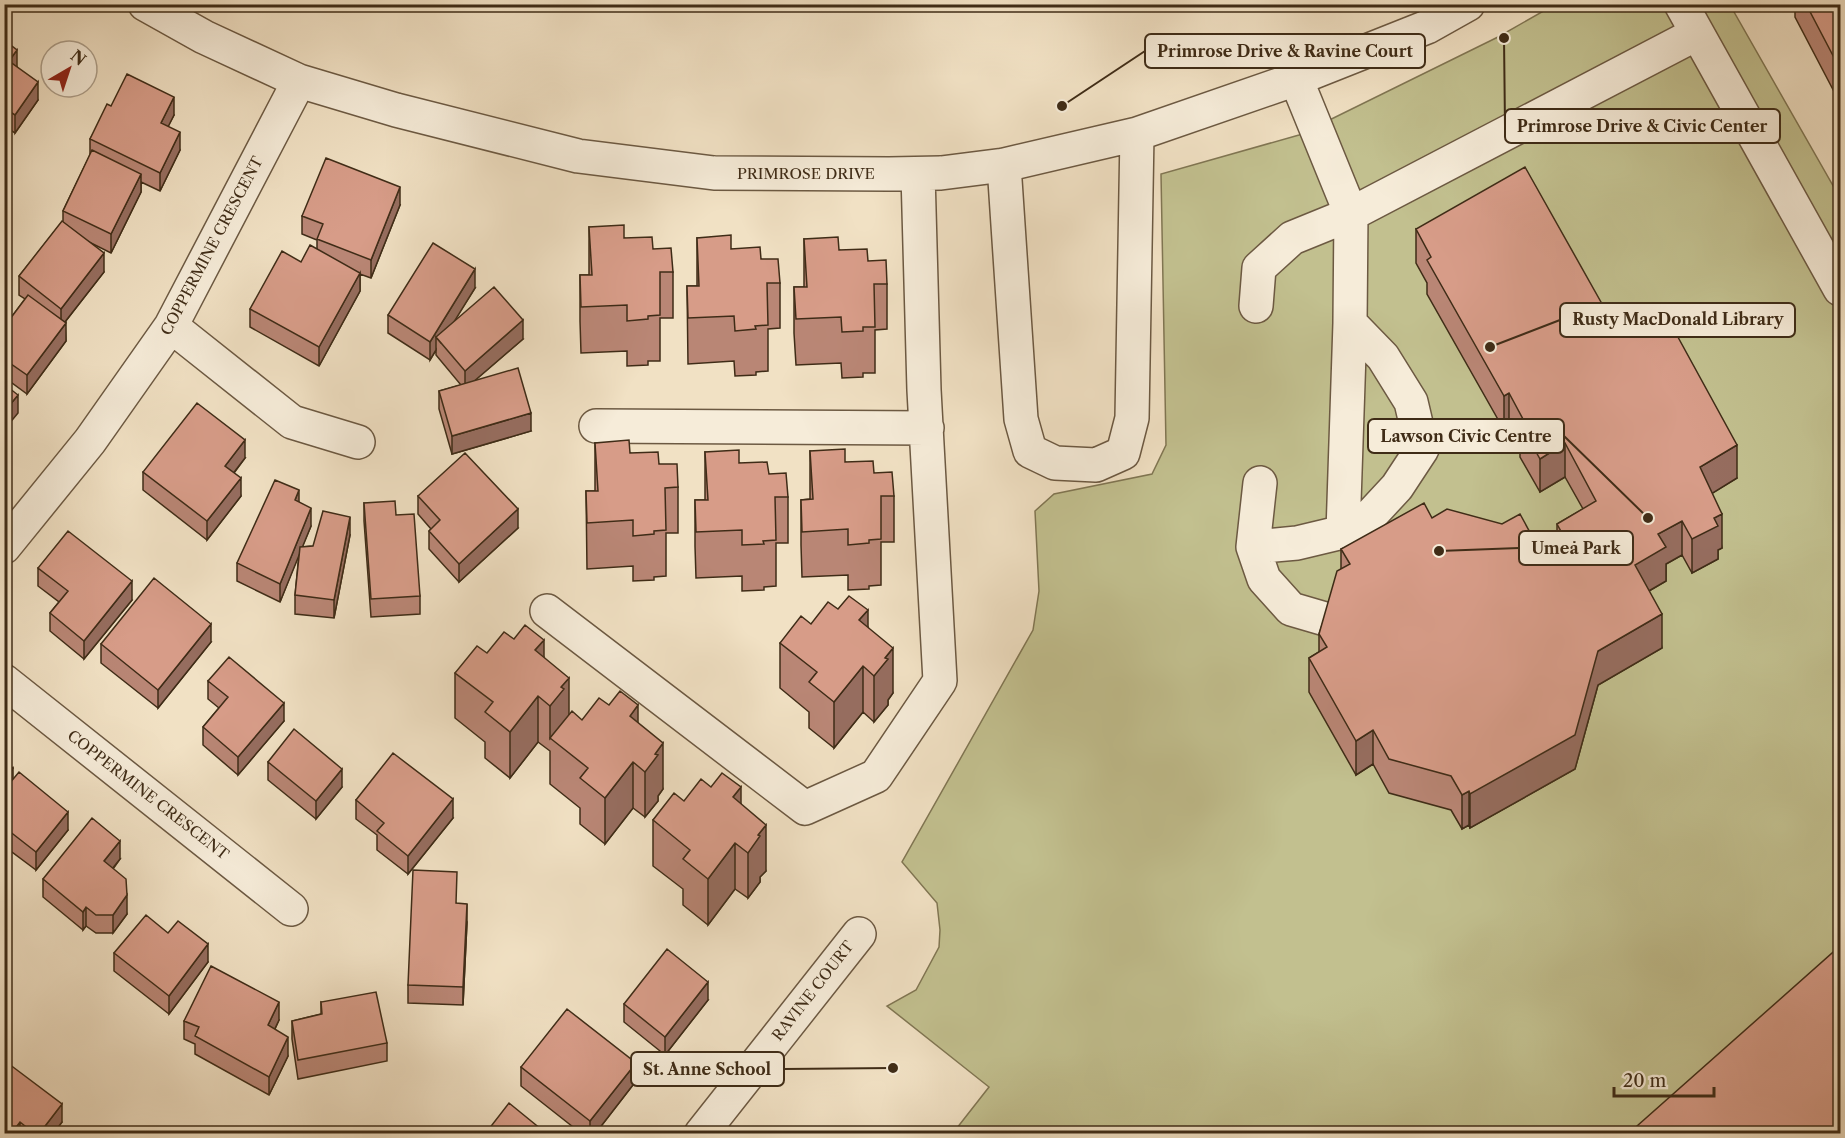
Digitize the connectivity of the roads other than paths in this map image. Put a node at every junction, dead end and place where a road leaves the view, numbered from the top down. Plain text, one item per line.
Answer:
1 (145, 4) edge
2 (1468, 4) edge
3 (1681, 4) edge
4 (1696, 34) junction
5 (1296, 80) junction
6 (299, 81) junction
7 (1137, 134) junction
8 (1004, 165) junction
9 (918, 174) junction
10 (1351, 214) junction
11 (1840, 289) edge
12 (1256, 306) dead end
13 (1350, 323) junction
14 (171, 326) junction
15 (596, 426) dead end
16 (927, 428) junction
17 (358, 442) dead end
18 (1260, 483) dead end
19 (1343, 532) junction
20 (4, 547) edge
21 (1253, 547) junction
22 (547, 611) dead end
23 (1332, 621) edge
24 (4, 681) edge
25 (291, 909) dead end
26 (859, 934) dead end
27 (701, 1134) edge

1 - 6 street, PRIMROSE DRIVE
2 - 5 street, PRIMROSE DRIVE
3 - 4 street
4 - 10 street
4 - 11 street
5 - 7 street, PRIMROSE DRIVE
5 - 10 street
6 - 9 street, PRIMROSE DRIVE
6 - 14 street, COPPERMINE CRESCENT
7 - 8 street, PRIMROSE DRIVE
7 - 8 street
8 - 9 street, PRIMROSE DRIVE
9 - 16 street
10 - 12 street
10 - 13 street
13 - 19 street
13 - 19 street
14 - 17 street
14 - 20 street, COPPERMINE CRESCENT
15 - 16 street
16 - 22 street
18 - 21 street
19 - 21 street
21 - 23 street
24 - 25 street, COPPERMINE CRESCENT
26 - 27 street, RAVINE COURT

